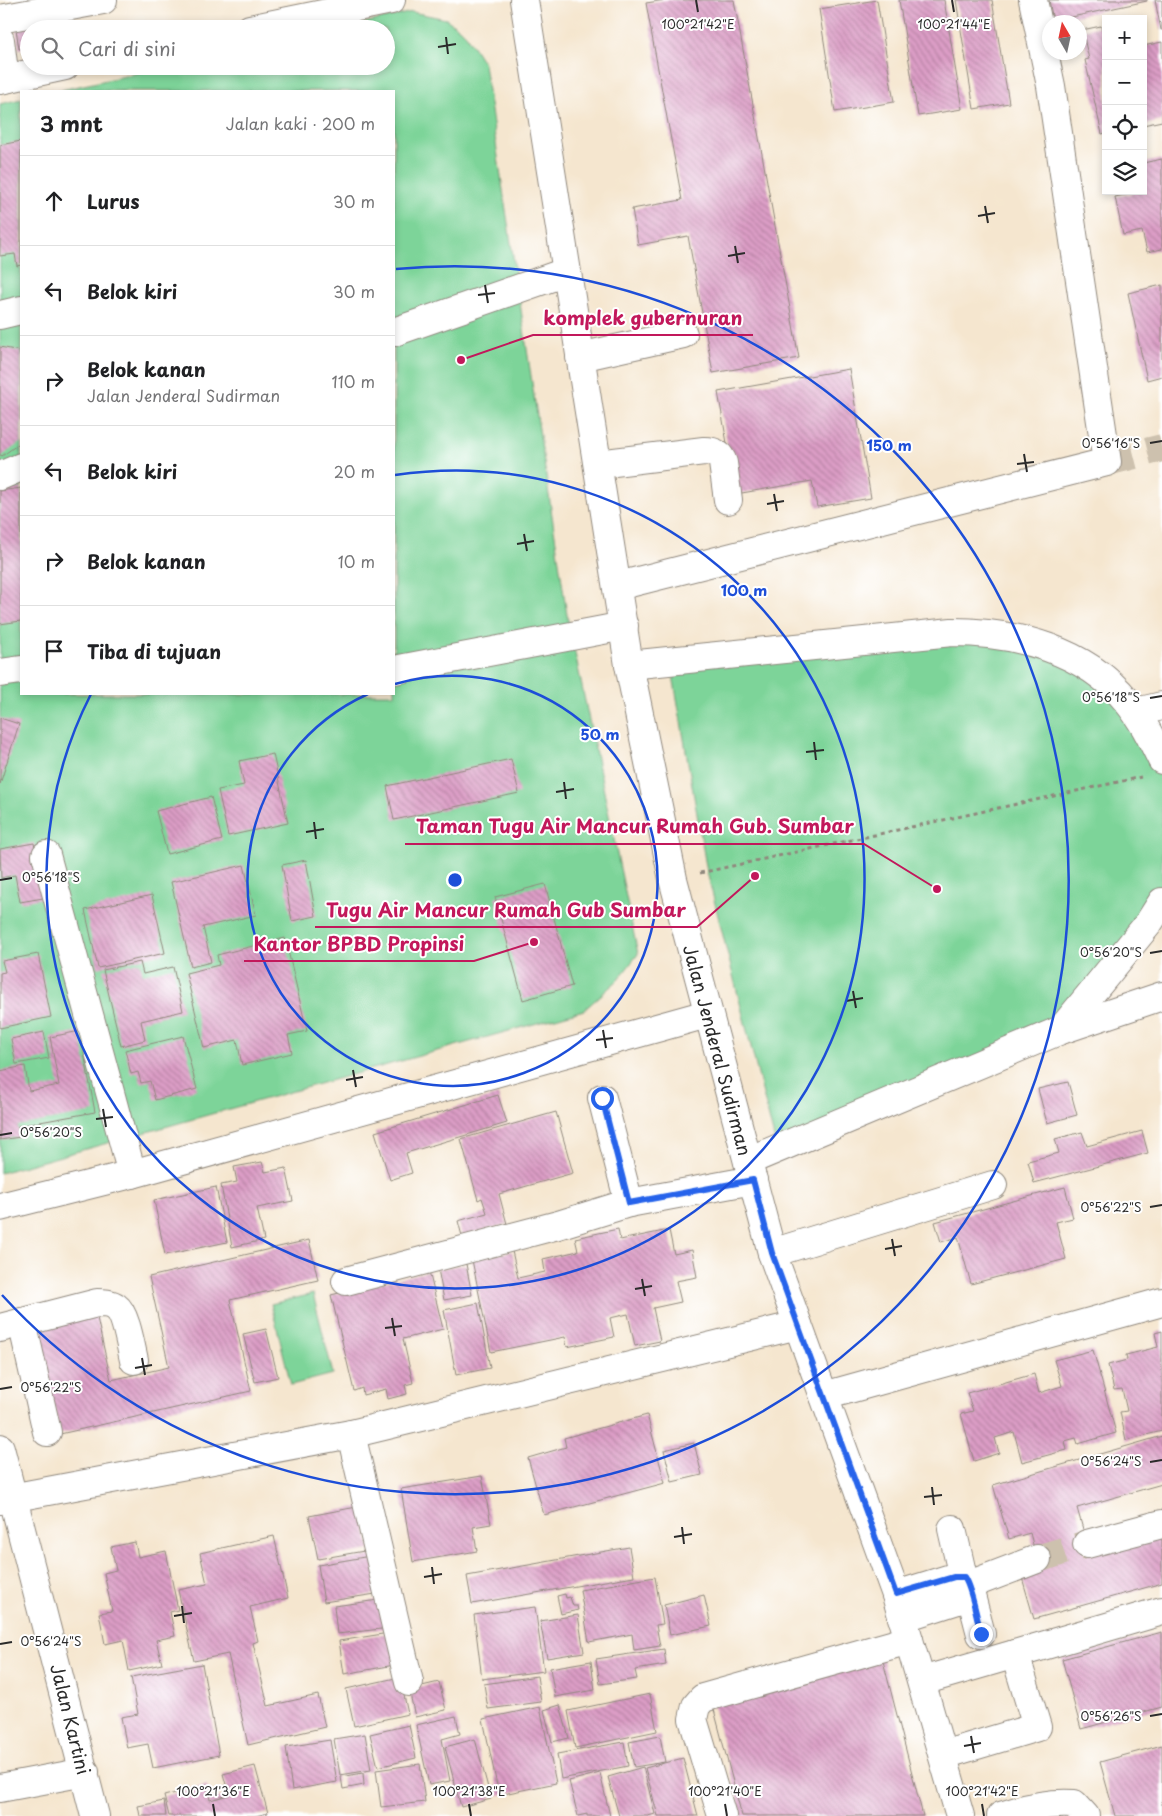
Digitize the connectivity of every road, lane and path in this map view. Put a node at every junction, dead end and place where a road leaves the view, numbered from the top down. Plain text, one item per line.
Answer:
1 (103, 0) edge
2 (391, 0) edge
3 (524, 0) edge
4 (1033, 0) edge
5 (0, 19) edge
6 (294, 20) edge
7 (0, 40) edge
8 (22, 75) edge
9 (2, 79) edge
10 (566, 272) junction
11 (20, 310) edge
12 (0, 314) edge
13 (395, 332) edge
14 (683, 334) dead end
15 (580, 357) junction
16 (598, 464) junction
17 (20, 466) edge
18 (0, 476) edge
19 (728, 500) dead end
20 (618, 586) junction
21 (624, 626) junction
22 (629, 665) junction
23 (20, 670) edge
24 (395, 670) edge
25 (0, 673) edge
26 (1162, 706) edge
27 (1136, 712) junction
28 (1152, 768) edge
29 (46, 855) dead end
30 (672, 879) junction
31 (1162, 902) edge
32 (1162, 996) edge
33 (707, 1014) junction
34 (1061, 1030) junction
35 (602, 1098) dead end
36 (750, 1170) junction
37 (132, 1174) junction
38 (993, 1185) dead end
39 (629, 1203) junction
40 (0, 1207) edge
41 (772, 1253) junction
42 (346, 1282) dead end
43 (1162, 1302) edge
44 (11, 1325) edge
45 (798, 1325) junction
46 (134, 1360) dead end
47 (824, 1396) junction
48 (46, 1432) dead end
49 (351, 1434) junction
50 (0, 1448) edge
51 (7, 1498) edge
52 (1162, 1524) edge
53 (952, 1529) dead end
54 (1087, 1544) tunnel mouth
55 (1037, 1559) tunnel mouth
56 (967, 1585) junction
57 (1162, 1611) edge
58 (902, 1617) junction
59 (981, 1634) dead end
60 (1015, 1654) junction
61 (922, 1681) junction
62 (409, 1682) dead end
63 (943, 1755) junction
64 (85, 1772) junction
65 (0, 1788) edge
66 (96, 1816) edge
67 (722, 1816) edge
68 (960, 1816) edge
69 (1001, 1816) edge
70 (1085, 1816) edge

1 - 5 street
2 - 6 street
3 - 10 street, Jalan Jenderal Sudirman
4 - 20 street
7 - 9 street
8 - 9 street
10 - 13 street
10 - 15 street, Jalan Jenderal Sudirman
11 - 12 street
14 - 15 street
15 - 16 street, Jalan Jenderal Sudirman
16 - 19 street
16 - 20 street, Jalan Jenderal Sudirman
17 - 18 street
20 - 21 street, Jalan Jenderal Sudirman
21 - 22 street, Jalan Jenderal Sudirman
21 - 24 street
22 - 27 street
22 - 30 street, Jalan Jenderal Sudirman
23 - 25 street
26 - 27 street
27 - 28 street
28 - 30 path
29 - 37 street
30 - 33 street, Jalan Jenderal Sudirman
31 - 34 street
32 - 34 street
33 - 36 street, Jalan Jenderal Sudirman
33 - 37 street
34 - 36 street
35 - 39 street
36 - 39 street
36 - 41 street, Jalan Jenderal Sudirman
37 - 40 street
38 - 41 street
39 - 42 street
41 - 45 street, Jalan Jenderal Sudirman
43 - 47 street
44 - 46 street
44 - 48 street
45 - 47 street, Jalan Jenderal Sudirman
45 - 49 street
47 - 58 street, Jalan Jenderal Sudirman
49 - 51 street
49 - 62 street
50 - 51 street, Jalan Kartini
51 - 64 street, Jalan Kartini
52 - 54 street
53 - 56 street
55 - 56 street
56 - 58 street
56 - 59 street
57 - 60 street
58 - 61 street, Jalan Jenderal Sudirman
58 - 67 street
60 - 61 street
60 - 63 street
61 - 63 street, Jalan Jenderal Sudirman
63 - 68 street, Jalan Jenderal Sudirman
64 - 65 street
64 - 66 street, Jalan Kartini
69 - 70 street

